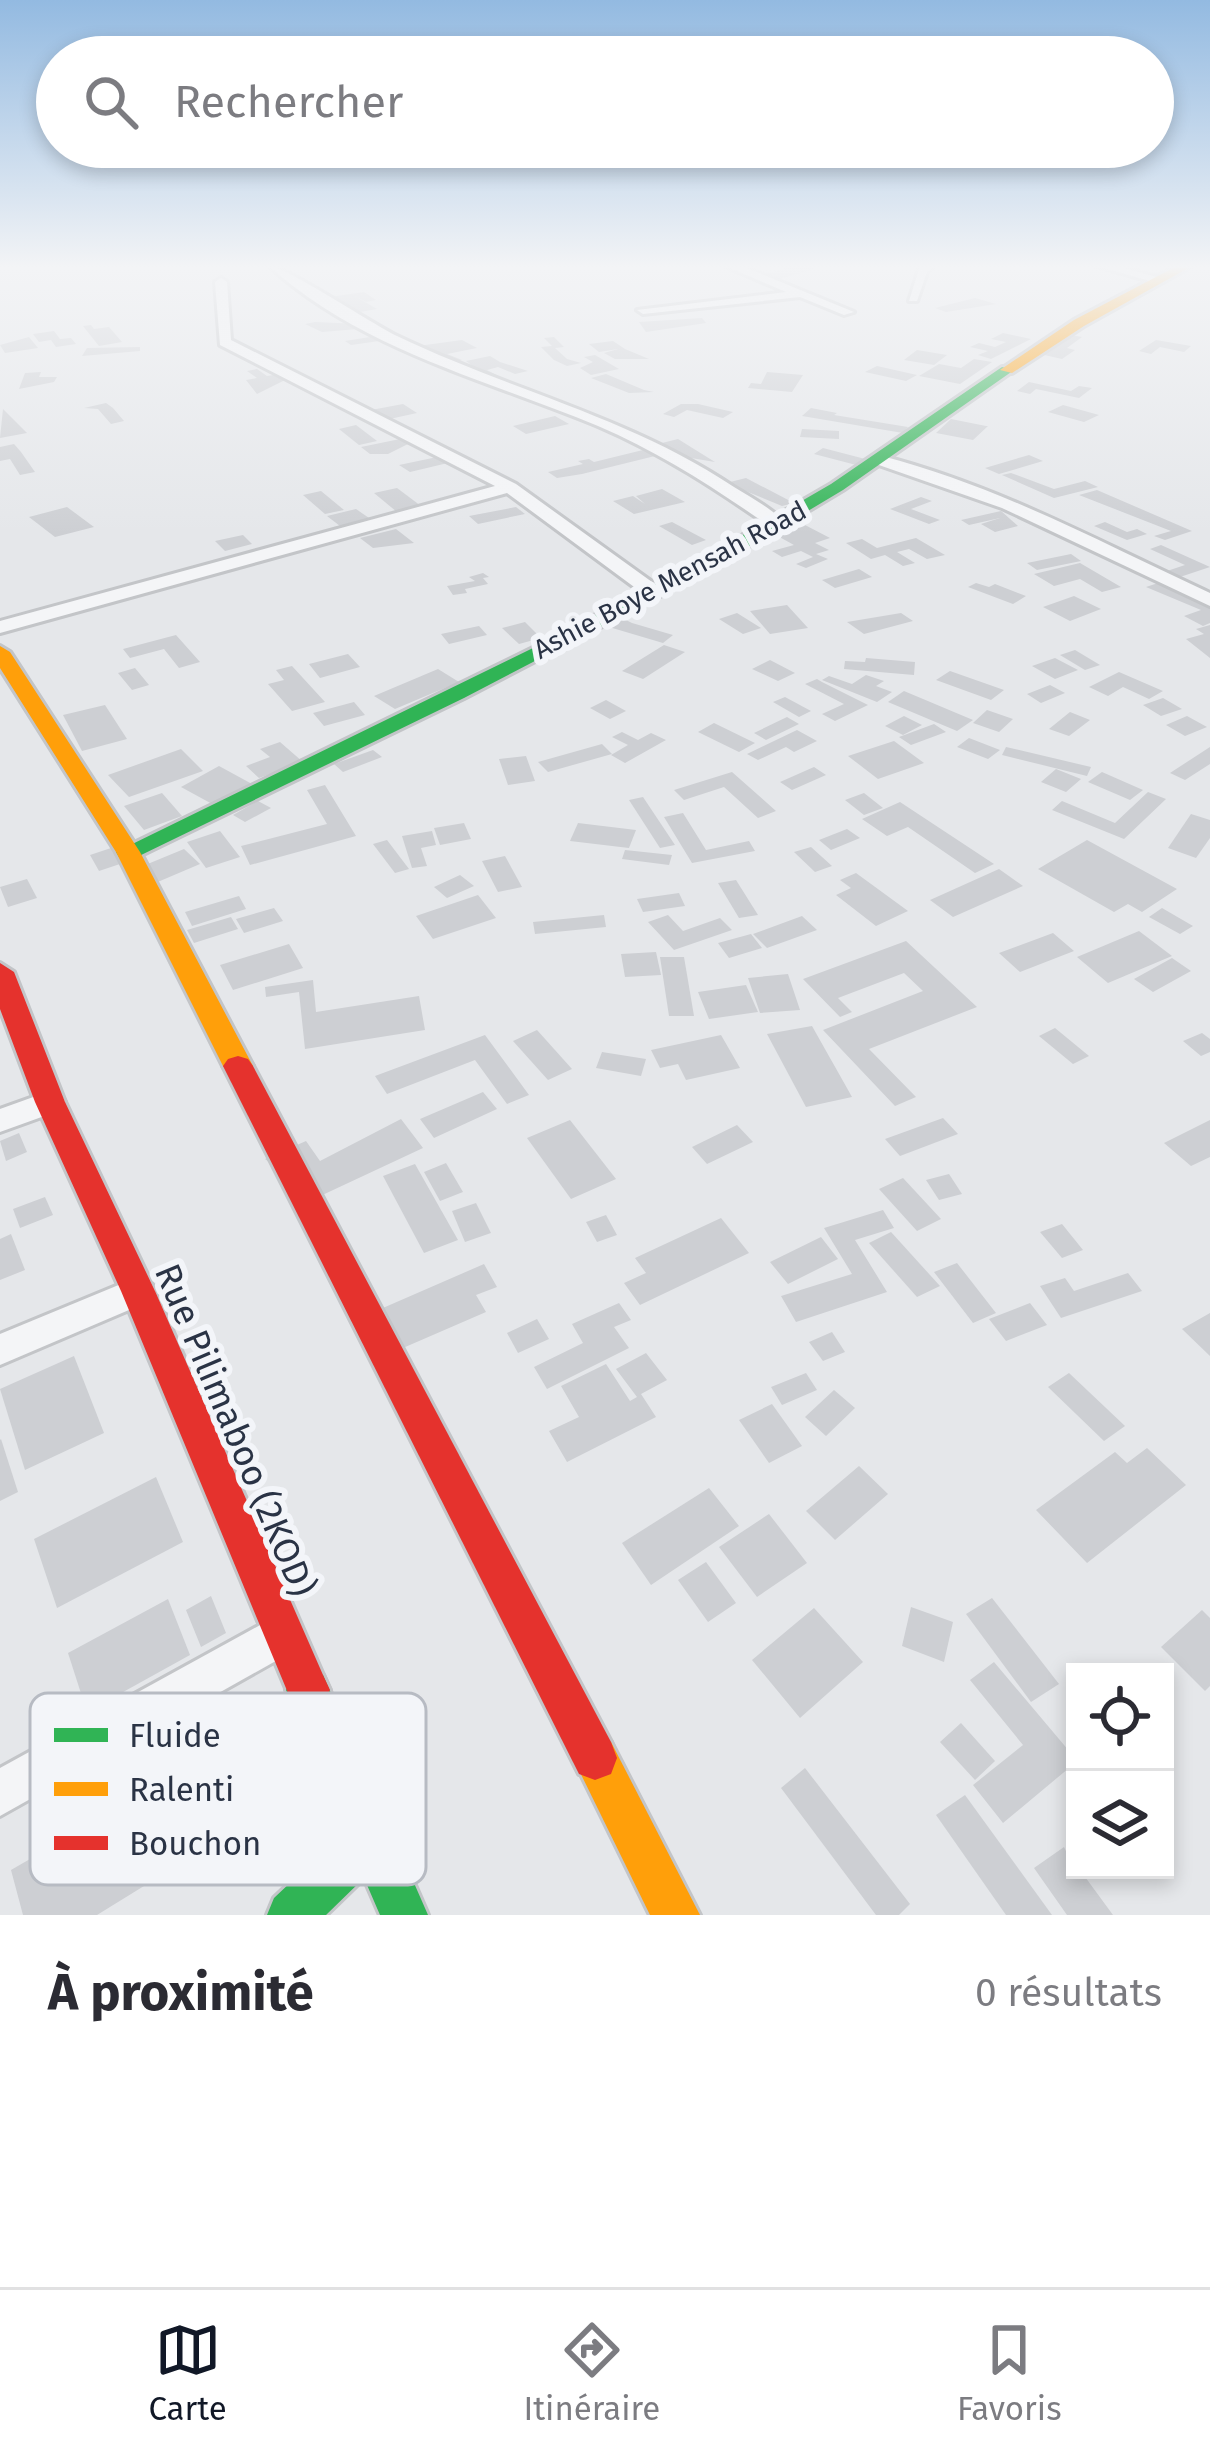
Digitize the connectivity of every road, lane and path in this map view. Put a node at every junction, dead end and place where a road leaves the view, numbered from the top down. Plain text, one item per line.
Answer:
1 (251, 355) edge
2 (434, 355) edge
3 (1025, 355) edge
4 (882, 461) junction
5 (510, 487) junction
6 (778, 524) junction
7 (652, 591) junction
8 (1210, 600) edge
9 (0, 627) edge
10 (0, 652) edge
11 (128, 852) junction
12 (0, 973) edge
13 (50, 1102) junction
14 (0, 1121) edge
15 (138, 1291) junction
16 (0, 1350) edge
17 (282, 1634) junction
18 (177, 1693) edge
19 (308, 1693) edge
20 (30, 1776) edge
21 (0, 1793) edge
22 (323, 1885) edge
23 (391, 1885) edge
24 (291, 1915) edge
25 (404, 1915) edge
26 (676, 1915) edge

1 - 5 street
2 - 6 street
3 - 4 street, Ashie Boye Mensah Road
4 - 6 street, Ashie Boye Mensah Road
4 - 8 street
5 - 7 street
5 - 9 street
6 - 7 street, Ashie Boye Mensah Road
7 - 11 street, Ashie Boye Mensah Road
10 - 11 street
11 - 26 street
12 - 13 street, Rue Pilimaboo (2KOD)
13 - 14 street
13 - 15 street, Rue Pilimaboo (2KOD)
15 - 16 street
15 - 17 street, Rue Pilimaboo (2KOD)
17 - 18 street
17 - 19 street, Rue Pilimaboo (2KOD)
20 - 21 street
22 - 24 street
23 - 25 street, Rue Pilimaboo (2KOD)

